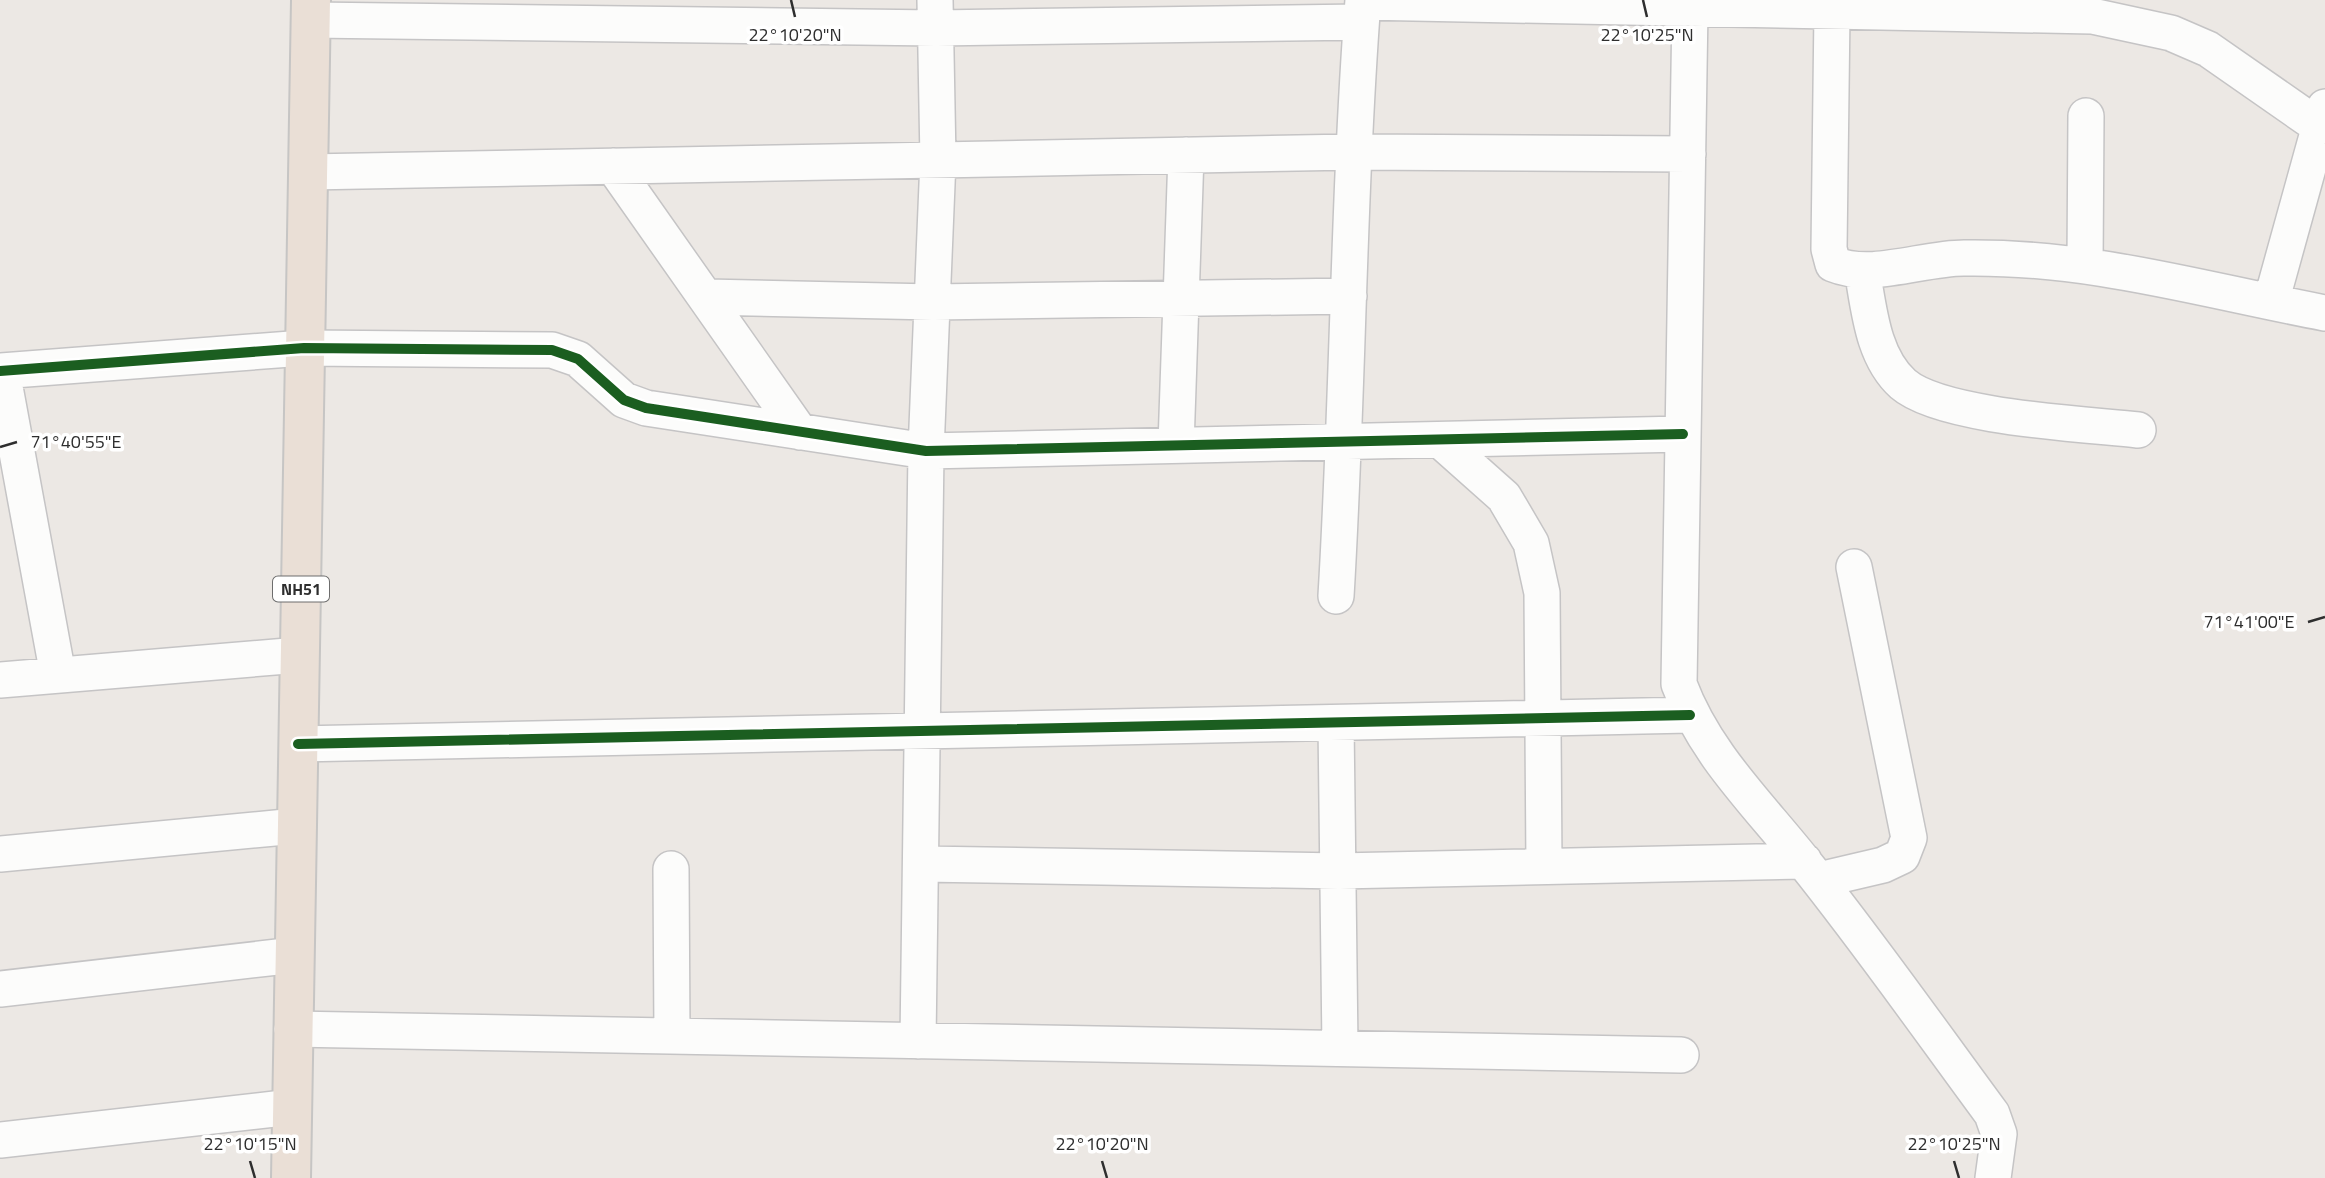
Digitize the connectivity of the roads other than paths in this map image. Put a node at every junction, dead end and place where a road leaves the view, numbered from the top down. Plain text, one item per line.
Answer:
1 (1362, 8) edge
2 (1690, 9) junction
3 (310, 10) edge
4 (1832, 11) junction
5 (936, 14) edge
6 (2086, 116) dead end
7 (2322, 117) edge
8 (1352, 152) junction
9 (1688, 154) junction
10 (1186, 155) junction
11 (938, 160) junction
12 (612, 166) junction
13 (307, 172) junction
14 (2085, 265) junction
15 (1862, 270) junction
16 (1349, 296) junction
17 (705, 297) junction
18 (1181, 298) junction
19 (933, 302) junction
20 (2271, 302) junction
21 (2325, 313) edge
22 (304, 348) junction
23 (1, 371) edge
24 (2138, 430) dead end
25 (800, 432) junction
26 (1683, 434) junction
27 (1346, 441) junction
28 (1441, 442) junction
29 (1176, 445) junction
30 (926, 451) junction
31 (1854, 567) dead end
32 (1336, 596) dead end
33 (299, 655) junction
34 (58, 675) junction
35 (0, 680) edge
36 (1690, 715) junction
37 (1544, 719) junction
38 (1336, 723) junction
39 (923, 733) junction
40 (298, 744) junction
41 (296, 826) junction
42 (0, 854) edge
43 (922, 864) junction
44 (1544, 866) junction
45 (671, 869) dead end
46 (1339, 871) junction
47 (1811, 871) junction
48 (295, 955) junction
49 (0, 989) edge
50 (292, 1029) junction
51 (672, 1036) junction
52 (918, 1041) junction
53 (1340, 1048) junction
54 (1681, 1055) dead end
55 (292, 1107) junction
56 (0, 1140) edge
57 (290, 1178) edge
58 (1993, 1178) edge

1 - 2 street
1 - 5 street
1 - 8 street
2 - 4 street
2 - 9 street
3 - 5 street
3 - 13 highway, NH51
4 - 7 street
4 - 15 street
5 - 11 street
6 - 14 street
7 - 20 street
8 - 9 street
8 - 10 street
8 - 16 street
9 - 26 street
10 - 11 street
10 - 18 street
11 - 12 street
11 - 19 street
12 - 13 street
12 - 17 street
13 - 22 highway, NH51
14 - 15 street
14 - 20 street
15 - 24 street
16 - 18 street
16 - 27 street
17 - 19 street
17 - 25 street
18 - 19 street
18 - 29 street
19 - 30 street
20 - 21 street
22 - 23 street
22 - 25 street
22 - 33 highway, NH51
23 - 34 street
25 - 30 street
26 - 28 street
26 - 36 street
27 - 28 street
27 - 29 street
27 - 32 street
28 - 37 street
29 - 30 street
30 - 39 street
31 - 47 street
33 - 34 street
33 - 40 highway, NH51
34 - 35 street
36 - 37 street
36 - 47 street
37 - 38 street
37 - 44 street
38 - 39 street
38 - 46 street
39 - 40 street
39 - 43 street
40 - 41 highway, NH51
41 - 42 street
41 - 48 highway, NH51
43 - 46 street
43 - 52 street
44 - 46 street
44 - 47 street
45 - 51 street
46 - 53 street
47 - 58 street
48 - 49 street
48 - 50 highway, NH51
50 - 51 street
50 - 55 highway, NH51
51 - 52 street
52 - 53 street
53 - 54 street
55 - 56 street
55 - 57 highway, NH51

